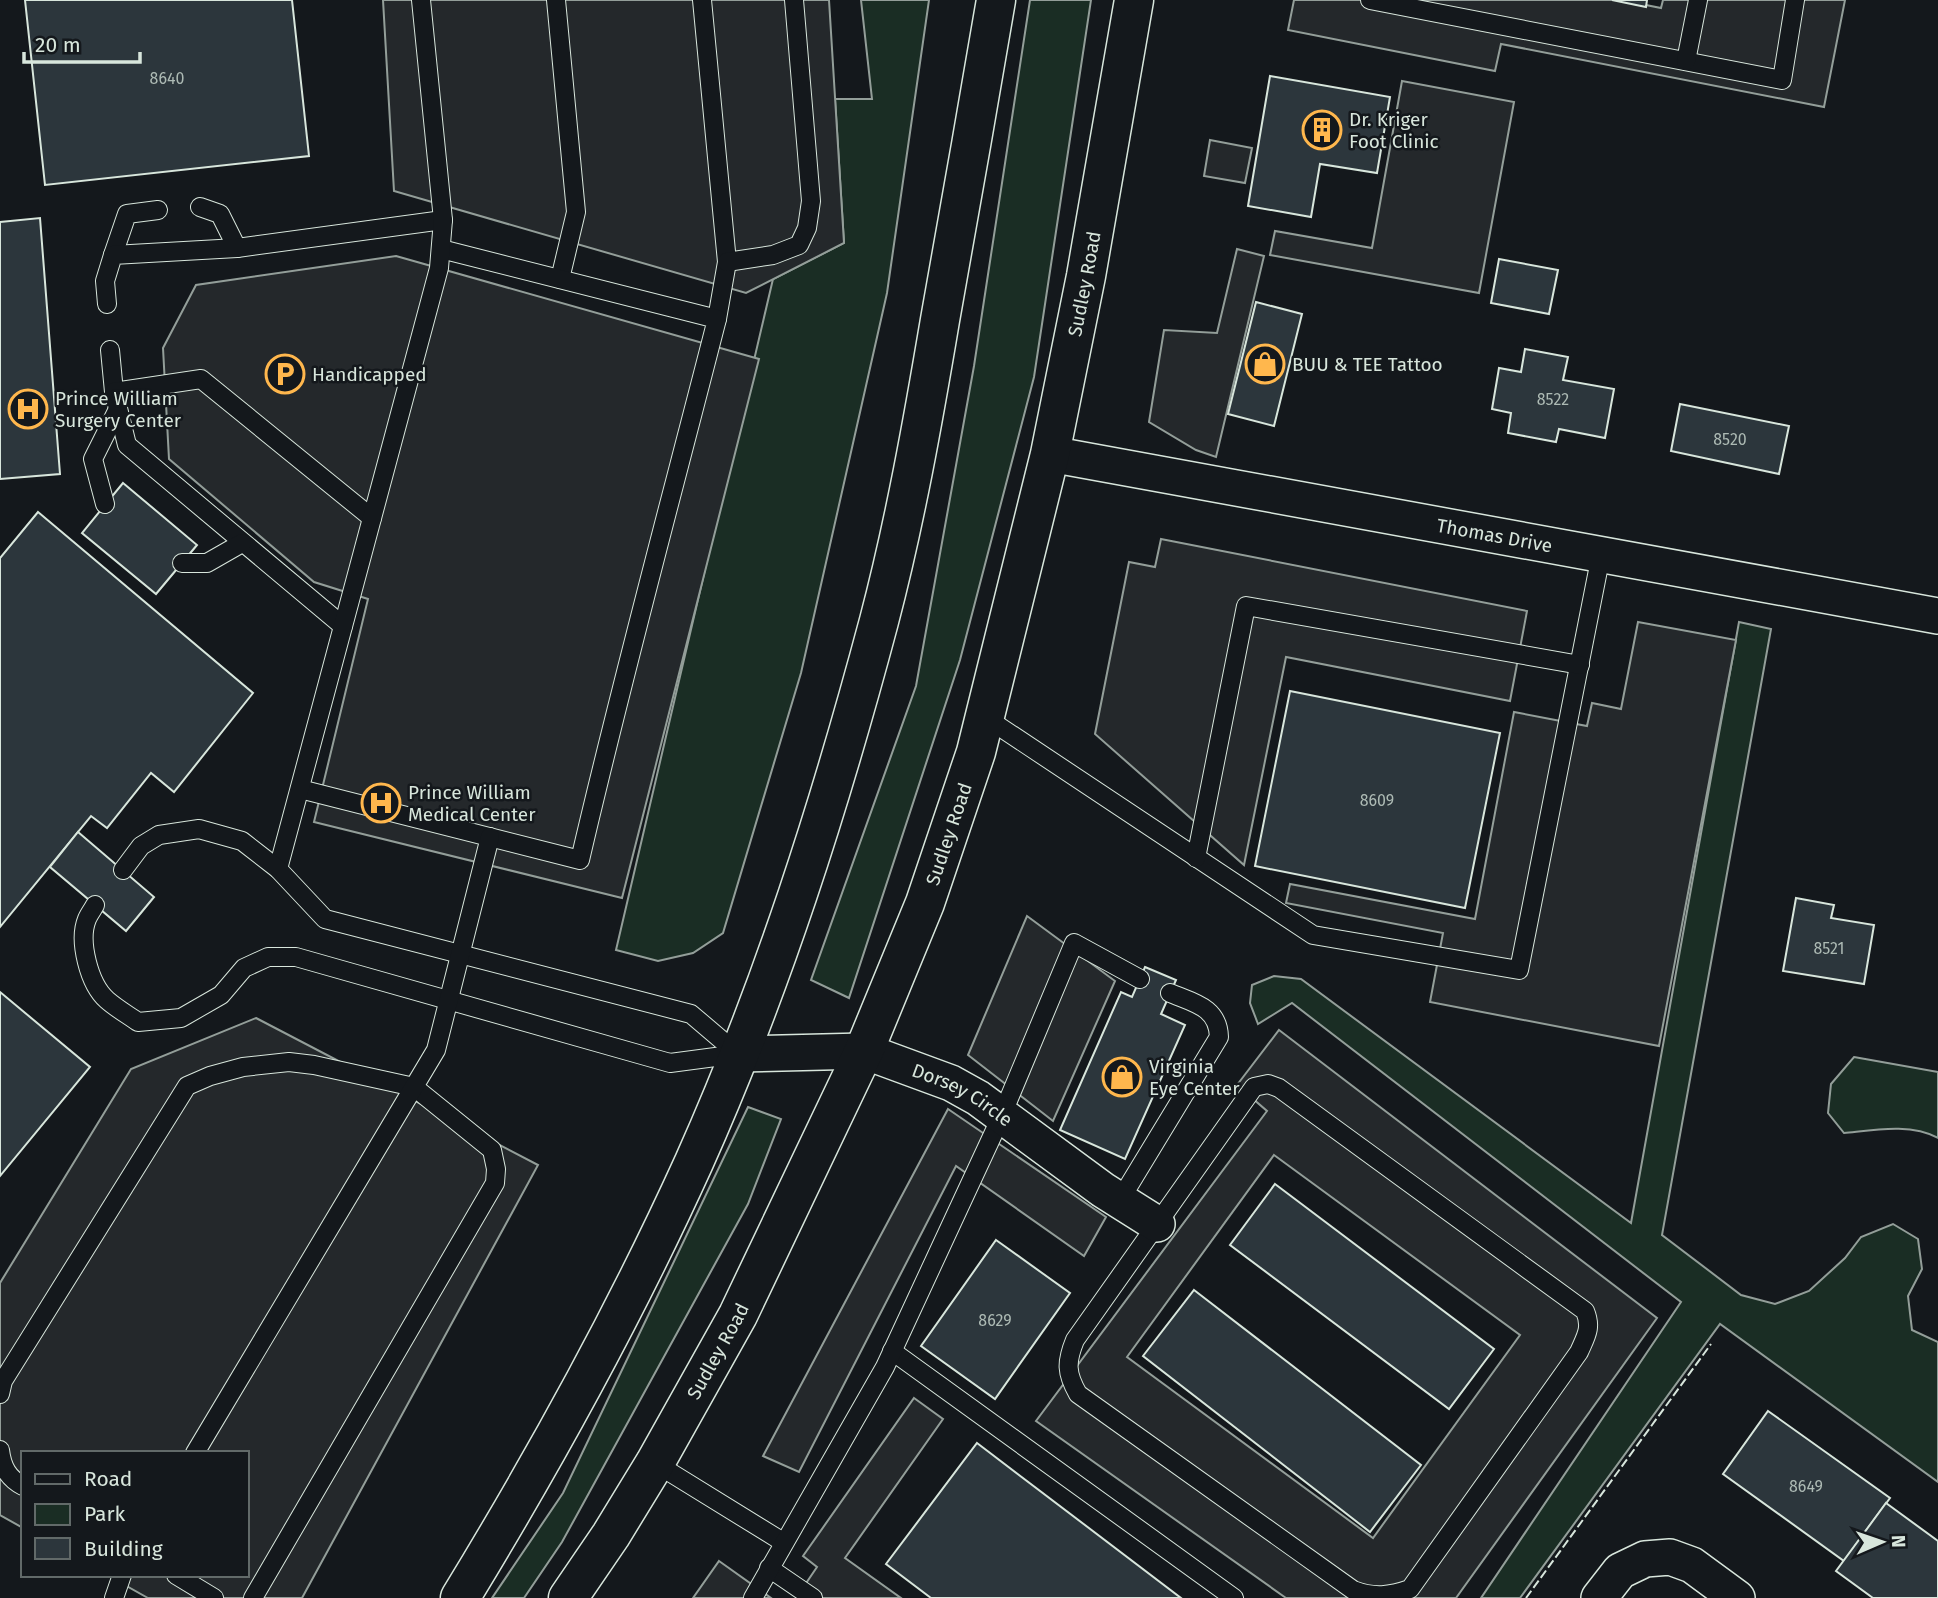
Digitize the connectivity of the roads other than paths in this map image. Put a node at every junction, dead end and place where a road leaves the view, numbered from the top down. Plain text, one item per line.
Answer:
1 (421, 0) edge
2 (556, 0) edge
3 (702, 0) edge
4 (794, 0) edge
5 (996, 0) edge
6 (1134, 0) edge
7 (1370, 0) edge
8 (1698, 0) edge
9 (1795, 0) edge
10 (1686, 61) junction
11 (200, 207) dead end
12 (158, 210) dead end
13 (443, 220) junction
14 (237, 248) junction
15 (441, 249) junction
16 (113, 256) junction
17 (727, 262) junction
18 (560, 279) junction
19 (107, 304) dead end
20 (718, 319) junction
21 (110, 351) dead end
22 (114, 391) junction
23 (118, 410) junction
24 (1050, 454) junction
25 (106, 504) dead end
26 (372, 518) junction
27 (242, 543) junction
28 (1601, 555) junction
29 (182, 563) dead end
30 (1938, 616) edge
31 (343, 626) junction
32 (1580, 665) junction
33 (985, 717) junction
34 (300, 789) junction
35 (490, 838) junction
36 (1196, 858) junction
37 (278, 869) junction
38 (123, 870) dead end
39 (95, 905) dead end
40 (459, 955) junction
41 (1140, 979) dead end
42 (1170, 993) dead end
43 (448, 999) junction
44 (864, 1051) junction
45 (738, 1054) junction
46 (414, 1087) junction
47 (1002, 1115) junction
48 (1120, 1200) junction
49 (1157, 1224) junction
50 (892, 1351) junction
51 (0, 1394) edge
52 (0, 1450) edge
53 (196, 1451) edge
54 (655, 1463) junction
55 (21, 1485) edge
56 (783, 1542) junction
57 (769, 1568) junction
58 (121, 1577) edge
59 (179, 1577) edge
60 (114, 1598) edge
61 (214, 1598) edge
62 (253, 1598) edge
63 (460, 1598) edge
64 (568, 1598) edge
65 (753, 1598) edge
66 (813, 1598) edge
67 (1234, 1598) edge
68 (1599, 1598) edge
69 (1737, 1598) edge

1 - 13 lane
2 - 18 lane
3 - 17 lane
4 - 17 lane
5 - 45 main road
6 - 24 main road, Sudley Road
7 - 10 lane
8 - 10 lane
9 - 10 lane
11 - 14 lane
12 - 16 lane
13 - 14 lane
13 - 15 lane
14 - 16 lane
15 - 18 lane
15 - 26 lane
16 - 19 lane
17 - 20 lane
18 - 20 lane
20 - 35 lane
21 - 22 lane
22 - 23 lane
22 - 26 lane
23 - 25 lane
23 - 27 lane
24 - 28 street, Thomas Drive
24 - 33 main road, Sudley Road
26 - 31 lane
27 - 29 lane
27 - 31 lane
28 - 30 street, Thomas Drive
28 - 32 lane
31 - 34 lane
32 - 36 lane
32 - 36 lane
33 - 36 lane
33 - 44 main road, Sudley Road
34 - 35 lane
34 - 37 lane
35 - 40 lane
37 - 38 lane
37 - 40 lane
39 - 43 lane
40 - 43 lane
40 - 45 lane
41 - 47 lane
42 - 48 lane
43 - 45 lane
43 - 46 lane
44 - 45 street, Dorsey Circle
44 - 47 street, Dorsey Circle
44 - 54 main road, Sudley Road
45 - 63 main road
46 - 51 lane
46 - 53 lane
46 - 62 lane
47 - 48 street, Dorsey Circle
47 - 50 lane
48 - 49 street, Dorsey Circle
49 - 49 lane
50 - 56 lane
50 - 67 lane
52 - 55 lane
54 - 56 lane
54 - 64 main road, Sudley Road
56 - 57 lane
57 - 65 lane
57 - 66 lane
58 - 60 lane
59 - 61 lane
68 - 69 street

